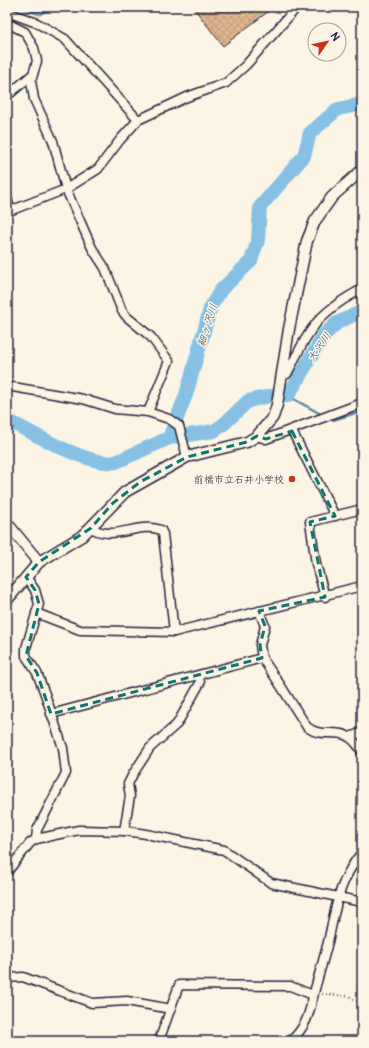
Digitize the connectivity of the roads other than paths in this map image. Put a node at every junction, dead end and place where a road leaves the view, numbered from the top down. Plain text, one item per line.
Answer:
1 (297, 7) edge
2 (7, 12) edge
3 (7, 23) edge
4 (33, 74) junction
5 (7, 96) edge
6 (138, 120) junction
7 (362, 170) edge
8 (66, 189) junction
9 (7, 197) edge
10 (8, 211) edge
11 (362, 289) edge
12 (282, 376) junction
13 (7, 386) edge
14 (362, 403) edge
15 (148, 412) junction
16 (292, 431) junction
17 (257, 436) junction
18 (187, 457) junction
19 (362, 509) edge
20 (335, 516) junction
21 (7, 523) edge
22 (91, 528) junction
23 (39, 562) junction
24 (26, 577) junction
25 (362, 586) edge
26 (325, 597) junction
27 (7, 600) edge
28 (259, 611) junction
29 (36, 613) junction
30 (174, 632) junction
31 (262, 658) junction
32 (199, 675) junction
33 (51, 714) junction
34 (362, 732) edge
35 (350, 736) junction
36 (362, 752) edge
37 (124, 831) junction
38 (36, 839) junction
39 (362, 852) edge
40 (7, 872) edge
41 (337, 896) junction
42 (362, 902) edge
43 (7, 978) edge
44 (314, 994) junction
45 (171, 1009) junction
46 (159, 1041) edge
47 (291, 1041) edge

1 - 6 street
2 - 6 street
3 - 4 street
4 - 5 street
4 - 8 street
6 - 8 street
7 - 12 street
8 - 10 street
8 - 15 street
9 - 10 street
11 - 12 street
12 - 17 street
13 - 15 street
14 - 16 street
15 - 18 street
16 - 17 street
16 - 20 street
17 - 18 street
18 - 22 street
19 - 20 street
20 - 26 street
21 - 23 street
22 - 23 street
22 - 30 street
23 - 24 street
24 - 27 street
24 - 29 street
25 - 26 street
26 - 28 street
28 - 30 street
28 - 31 street
29 - 30 street
29 - 33 street
31 - 32 street
31 - 35 street
32 - 33 street
32 - 37 street
33 - 38 street
34 - 35 street
35 - 36 street
37 - 38 street
37 - 41 street
38 - 40 street
39 - 41 street
41 - 42 street
41 - 44 street
43 - 45 street
44 - 45 street
44 - 47 street
45 - 46 street

